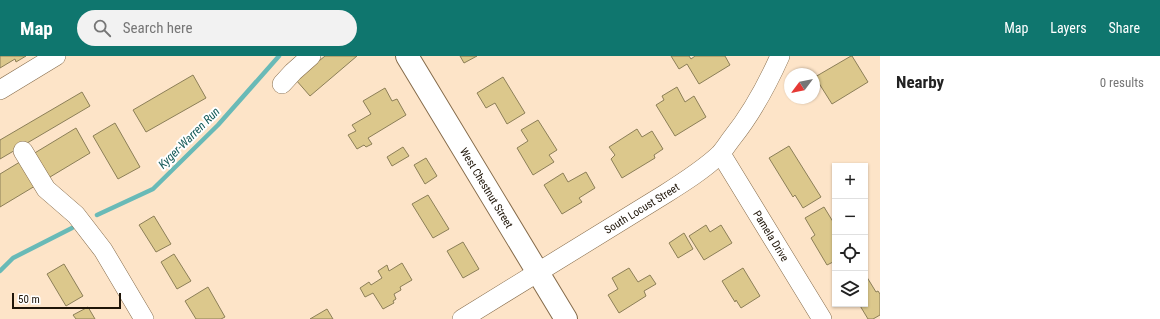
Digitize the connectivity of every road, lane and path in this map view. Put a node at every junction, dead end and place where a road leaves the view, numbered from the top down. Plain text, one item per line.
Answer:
1 (56, 56) edge
2 (311, 56) edge
3 (407, 56) edge
4 (780, 56) edge
5 (282, 84) dead end
6 (0, 90) edge
7 (23, 151) dead end
8 (720, 154) junction
9 (538, 272) junction
10 (144, 319) edge
11 (462, 319) edge
12 (566, 319) edge
13 (822, 319) edge

1 - 6 street
2 - 5 street
3 - 9 main road, West Chestnut Street
4 - 8 street, South Locust Street
7 - 10 street
8 - 9 street, South Locust Street
8 - 13 street, Pamela Drive
9 - 11 street, South Locust Street
9 - 12 main road, West Chestnut Street

